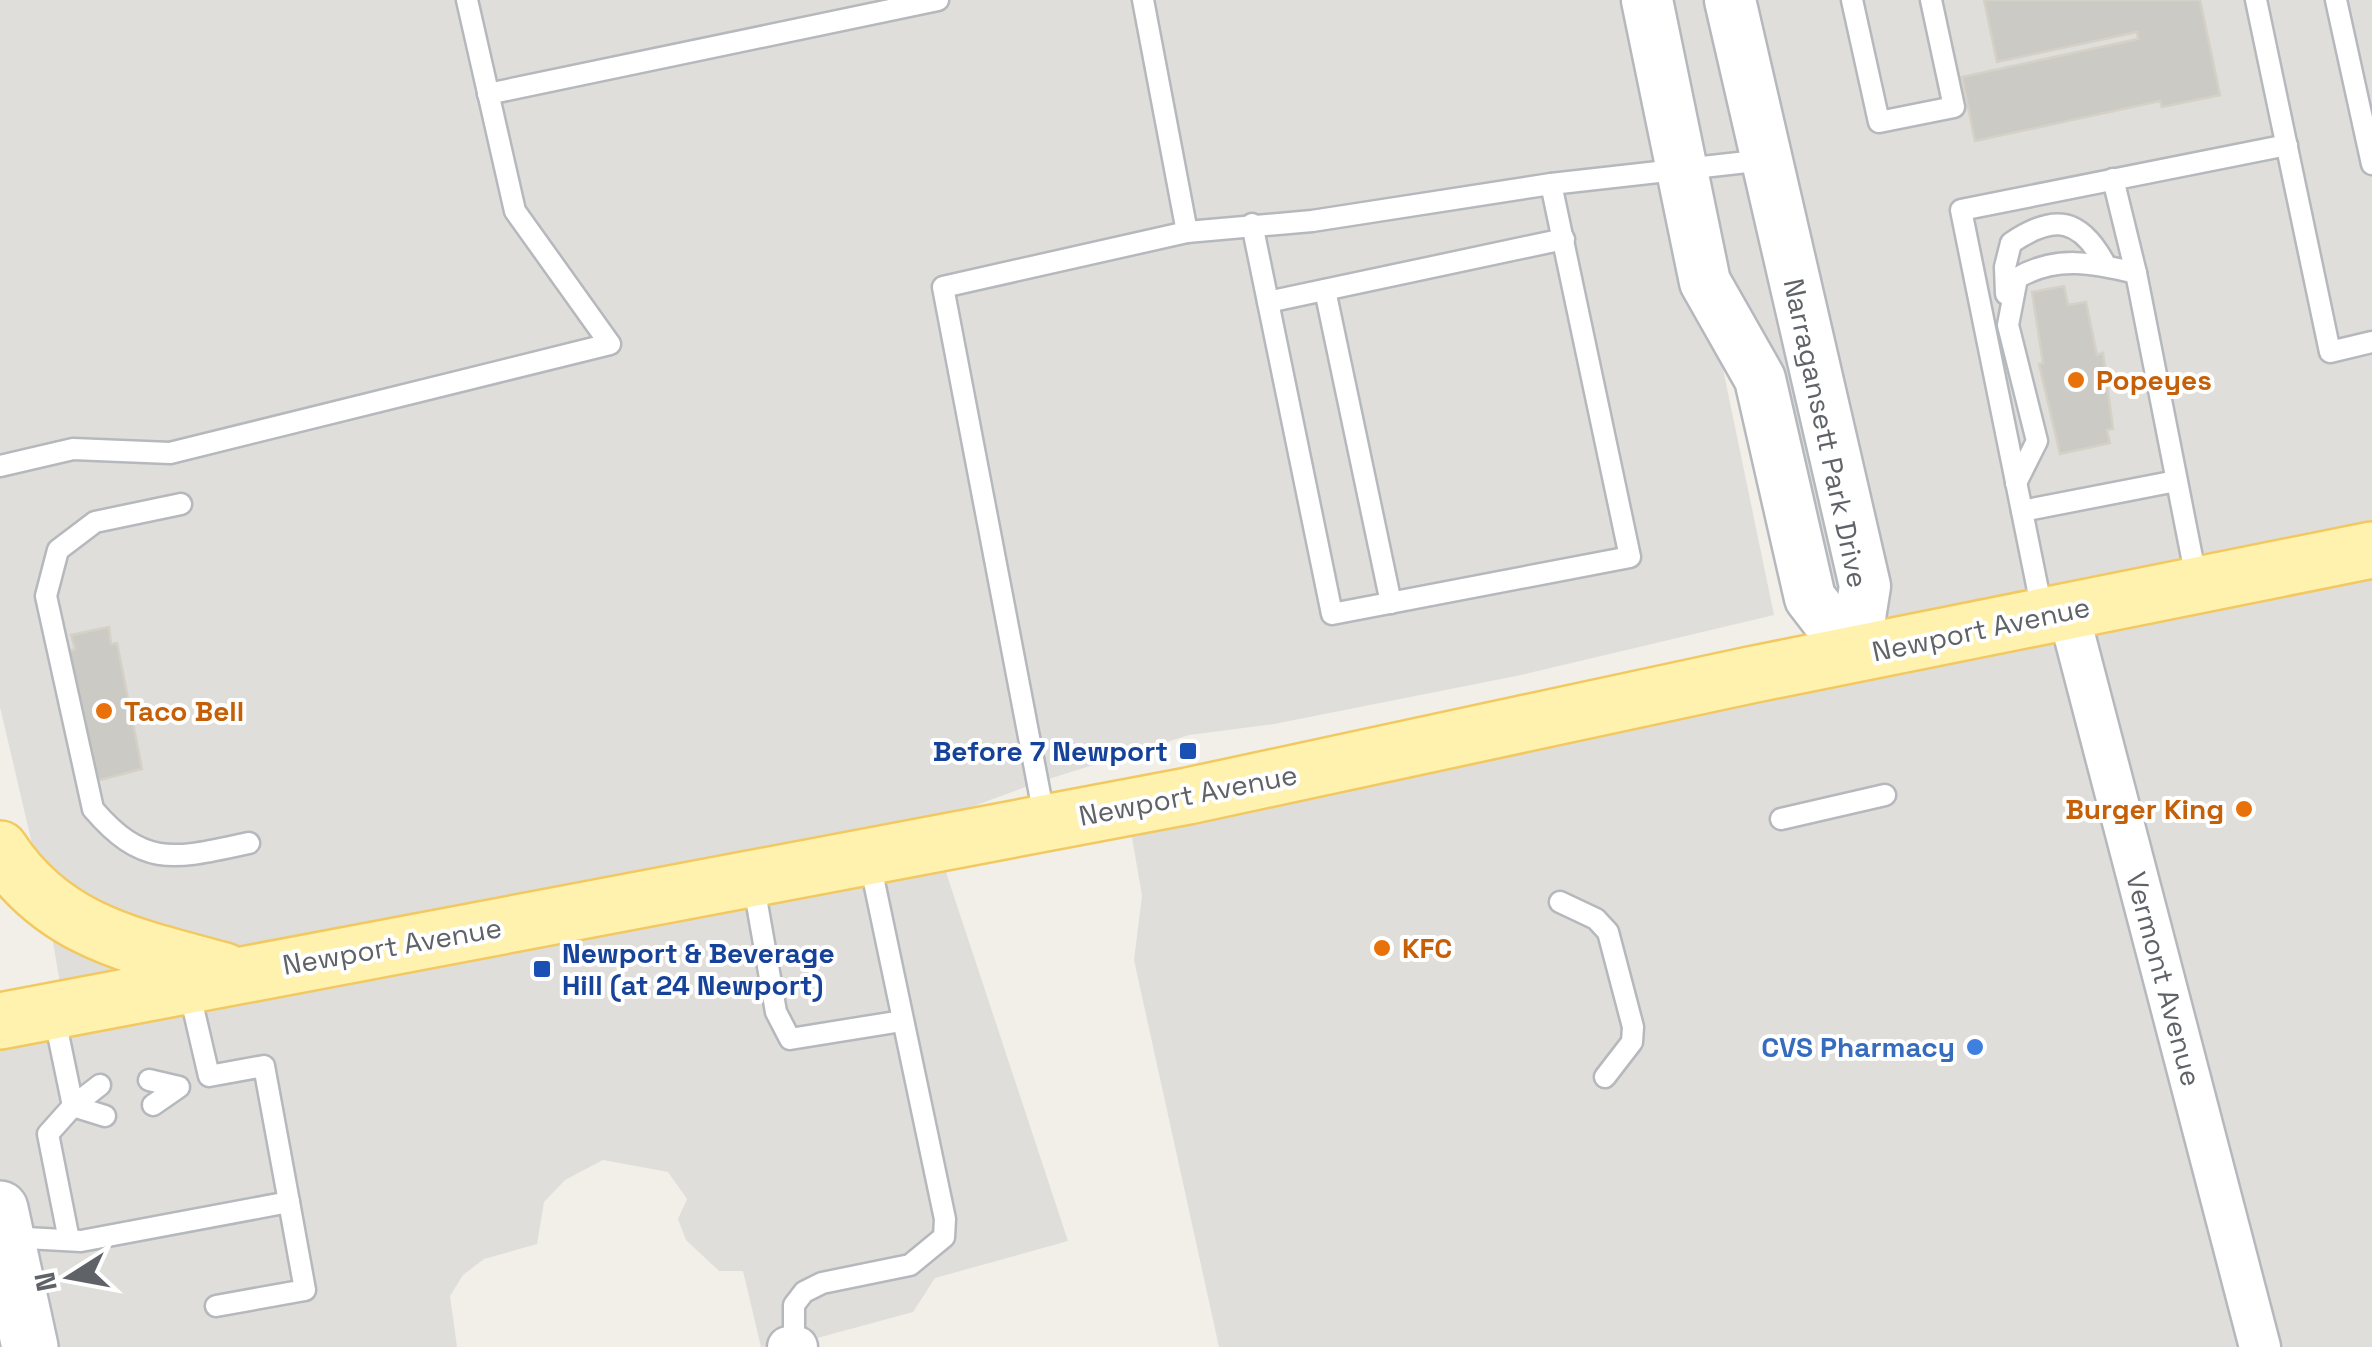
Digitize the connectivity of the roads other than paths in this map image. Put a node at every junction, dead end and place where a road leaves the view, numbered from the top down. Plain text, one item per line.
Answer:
1 (468, 0) edge
2 (938, 0) edge
3 (1143, 0) edge
4 (1648, 0) edge
5 (1730, 0) edge
6 (1852, 0) edge
7 (1931, 0) edge
8 (2256, 0) edge
9 (2336, 0) edge
10 (488, 94) junction
11 (2285, 138) junction
12 (1765, 160) junction
13 (2372, 164) edge
14 (1682, 172) junction
15 (2113, 179) junction
16 (1551, 184) junction
17 (1252, 224) junction
18 (1187, 232) junction
19 (1564, 240) junction
20 (2106, 266) junction
21 (2136, 273) junction
22 (1325, 290) junction
23 (1268, 302) junction
24 (2008, 324) junction
25 (2372, 342) edge
26 (0, 466) edge
27 (2176, 481) junction
28 (2016, 483) junction
29 (180, 504) dead end
30 (2022, 510) junction
31 (2372, 550) edge
32 (2197, 585) junction
33 (1392, 602) junction
34 (2056, 614) junction
35 (1854, 655) junction
36 (1885, 794) dead end
37 (1780, 818) dead end
38 (1046, 823) junction
39 (249, 843) dead end
40 (0, 850) edge
41 (869, 858) junction
42 (752, 879) junction
43 (1560, 902) dead end
44 (212, 979) junction
45 (53, 1009) junction
46 (0, 1020) edge
47 (902, 1020) junction
48 (209, 1076) junction
49 (1605, 1077) dead end
50 (149, 1080) dead end
51 (100, 1085) dead end
52 (179, 1087) junction
53 (73, 1106) junction
54 (153, 1106) dead end
55 (105, 1116) dead end
56 (289, 1202) junction
57 (2, 1218) edge
58 (69, 1240) junction
59 (216, 1306) dead end
60 (30, 1347) edge
61 (793, 1347) edge
62 (2260, 1347) edge

1 - 10 lane
2 - 10 lane
3 - 18 lane
4 - 14 street, Narragansett Park Drive
5 - 12 street, Narragansett Park Drive
6 - 7 lane
8 - 11 lane
9 - 13 lane
10 - 26 lane
11 - 15 lane
11 - 25 lane
12 - 14 lane
12 - 35 street, Narragansett Park Drive
14 - 16 lane
14 - 35 street, Narragansett Park Drive
15 - 21 lane
15 - 28 lane
16 - 17 lane
16 - 19 lane
17 - 18 lane
17 - 23 lane
18 - 38 lane
19 - 22 lane
19 - 33 lane
20 - 21 lane
20 - 24 lane
20 - 24 lane
21 - 27 lane
22 - 23 lane
22 - 33 lane
23 - 33 lane
24 - 28 lane
27 - 30 lane
27 - 32 lane
28 - 30 lane
29 - 39 lane
30 - 34 lane
31 - 32 main road, Newport Avenue
32 - 34 main road, Newport Avenue
34 - 35 main road, Newport Avenue
34 - 62 street, Vermont Avenue
35 - 38 main road, Newport Avenue
36 - 37 lane
38 - 41 main road, Newport Avenue
40 - 44 main road
41 - 42 main road, Newport Avenue
41 - 47 lane
42 - 44 main road, Newport Avenue
42 - 47 lane
43 - 49 lane
44 - 45 main road, Newport Avenue
44 - 48 lane
45 - 46 main road, Newport Avenue
45 - 53 lane
47 - 61 lane
48 - 52 lane
48 - 56 lane
50 - 52 lane
51 - 53 lane
52 - 54 lane
53 - 55 lane
53 - 58 lane
56 - 58 lane
56 - 59 lane
57 - 58 lane
57 - 60 main road

